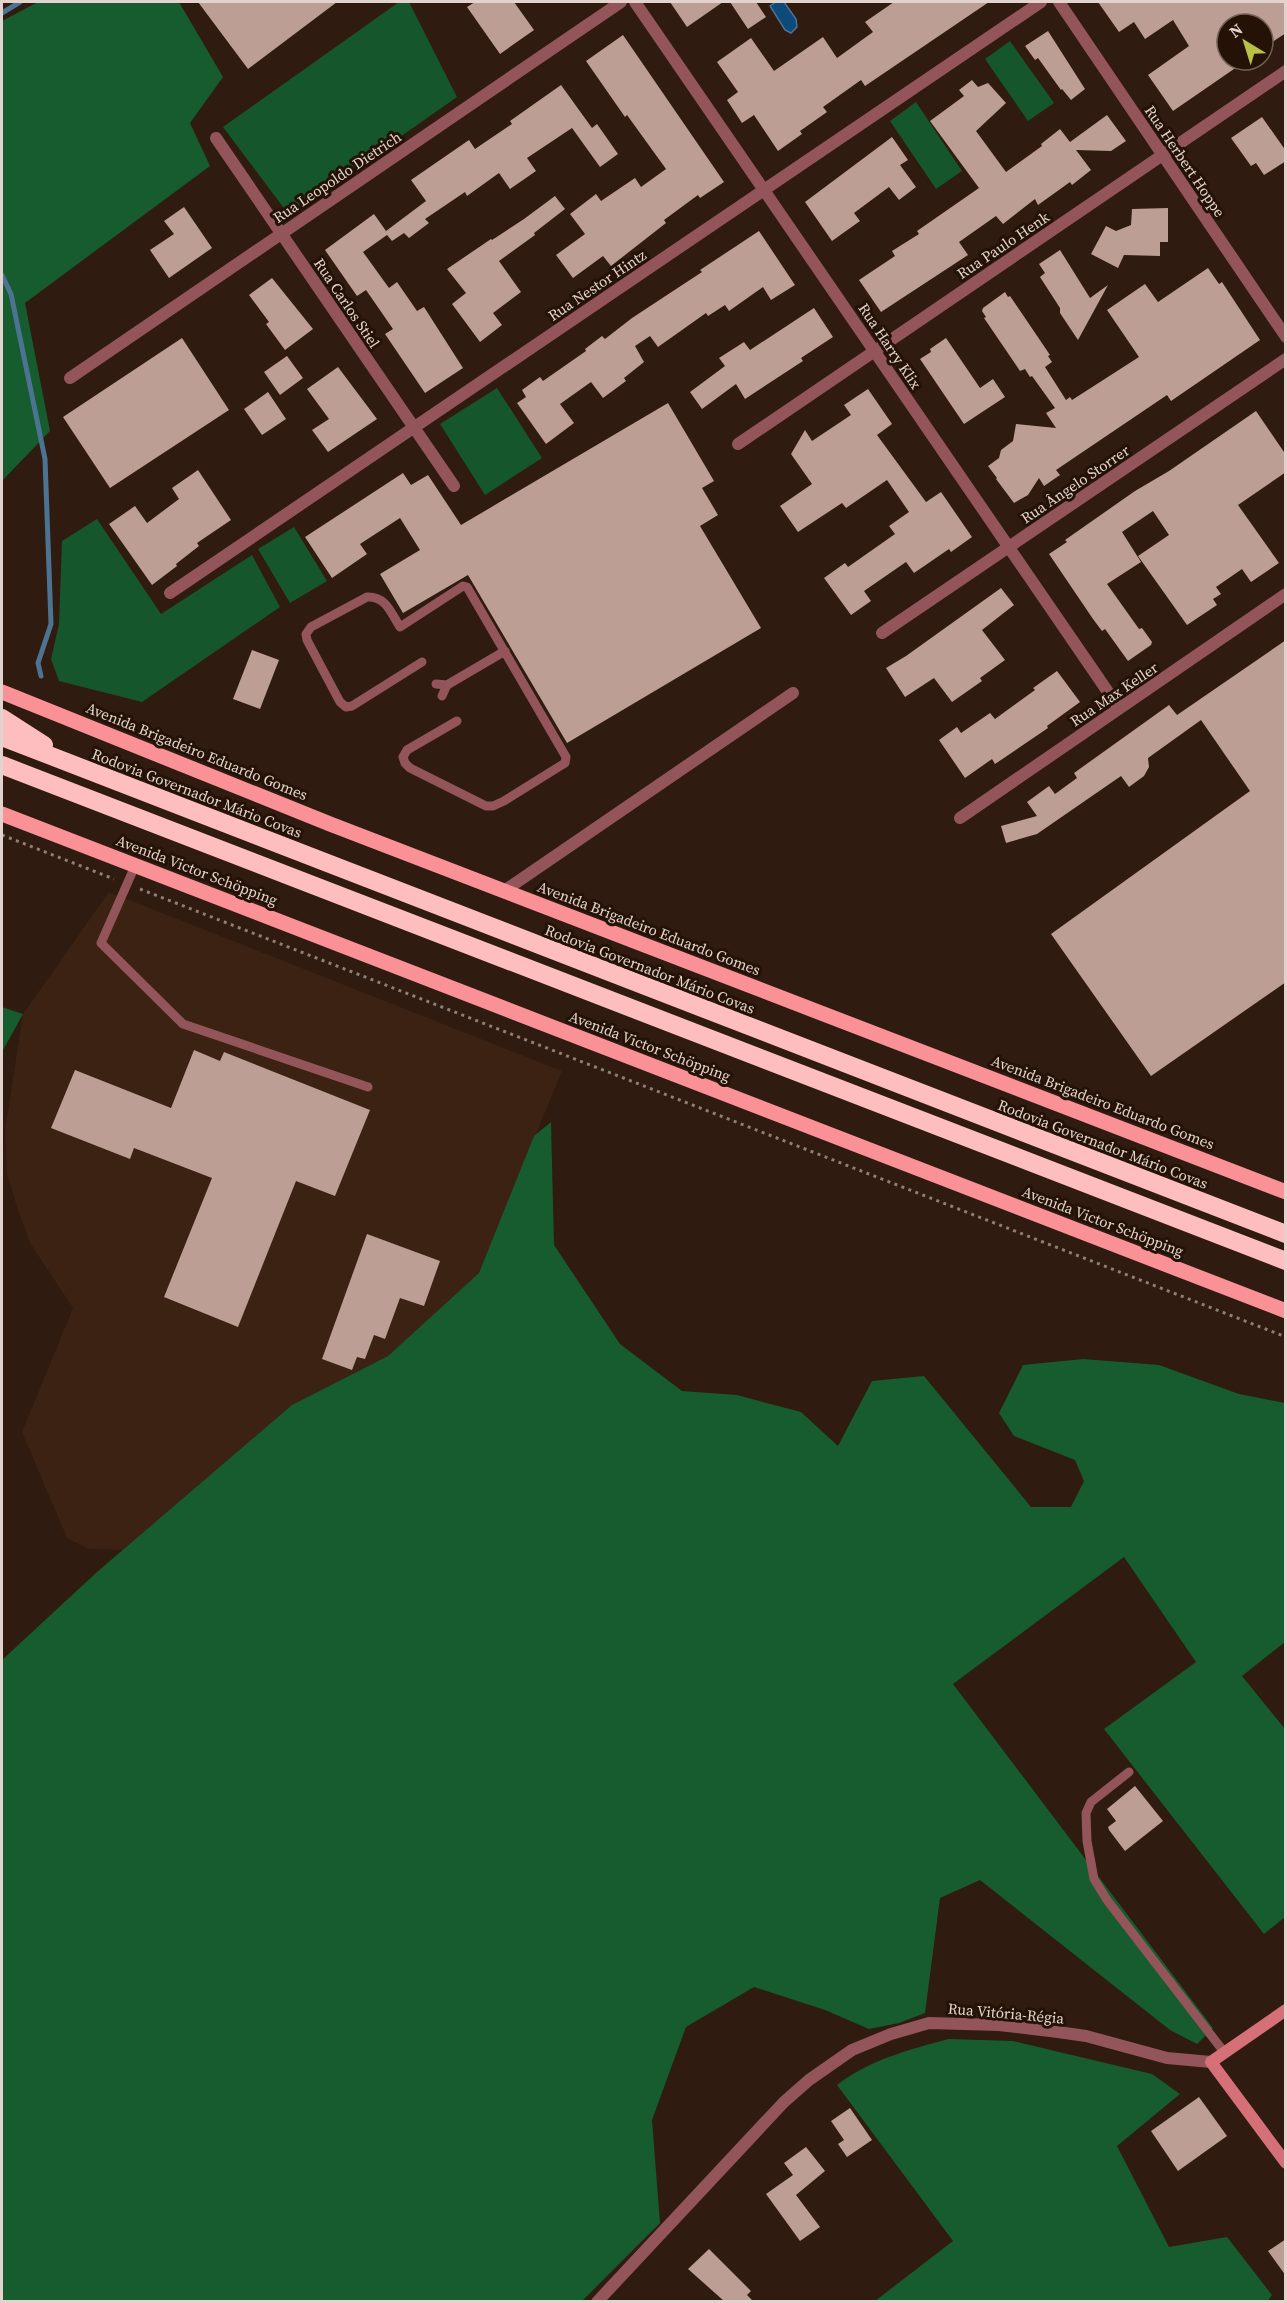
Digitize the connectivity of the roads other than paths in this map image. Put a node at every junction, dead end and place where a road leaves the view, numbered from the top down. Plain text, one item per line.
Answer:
1 (621, 2) edge
2 (635, 2) edge
3 (1041, 2) edge
4 (1059, 2) edge
5 (1286, 71) edge
6 (216, 138) dead end
7 (1163, 155) junction
8 (764, 190) junction
9 (281, 234) junction
10 (1286, 337) edge
11 (874, 351) junction
12 (1286, 359) edge
13 (70, 378) dead end
14 (414, 427) junction
15 (738, 444) dead end
16 (454, 486) dead end
17 (1009, 547) junction
18 (170, 593) dead end
19 (1286, 594) edge
20 (882, 633) dead end
21 (505, 651) junction
22 (422, 662) dead end
23 (436, 684) dead end
24 (447, 686) junction
25 (2, 692) edge
26 (793, 693) dead end
27 (442, 696) dead end
28 (1119, 708) junction
29 (2, 718) edge
30 (457, 721) dead end
31 (2, 737) edge
32 (2, 765) edge
33 (82, 768) junction
34 (2, 778) edge
35 (56, 787) junction
36 (2, 814) edge
37 (960, 818) dead end
38 (135, 866) junction
39 (504, 891) junction
40 (368, 1087) dead end
41 (1286, 1192) edge
42 (1286, 1234) edge
43 (1286, 1261) edge
44 (1286, 1311) edge
45 (1129, 1772) dead end
46 (1286, 2010) edge
47 (1224, 2052) junction
48 (1210, 2062) junction
49 (1286, 2163) edge
50 (597, 2301) edge

1 - 9 street, Rua Leopoldo Dietrich
2 - 8 street, Rua Harry Klix
3 - 8 street, Rua Nestor Hintz
4 - 7 street, Rua Herbert Hoppe
5 - 7 street, Rua Paulo Henk
6 - 9 street, Rua Carlos Stiel
7 - 10 street, Rua Herbert Hoppe
7 - 11 street, Rua Paulo Henk
8 - 11 street, Rua Harry Klix
8 - 14 street, Rua Nestor Hintz
9 - 13 street, Rua Leopoldo Dietrich
9 - 14 street, Rua Carlos Stiel
11 - 15 street, Rua Paulo Henk
11 - 17 street, Rua Harry Klix
12 - 17 street, Rua Ângelo Storrer
14 - 16 street, Rua Carlos Stiel
14 - 18 street, Rua Nestor Hintz
17 - 20 street, Rua Ângelo Storrer
17 - 28 street, Rua Harry Klix
19 - 28 street, Rua Max Keller
21 - 22 lane
21 - 24 lane
21 - 30 lane
23 - 24 lane
24 - 27 lane
25 - 39 main road, Avenida Brigadeiro Eduardo Gomes
26 - 39 street
28 - 37 street, Rua Max Keller
29 - 33 highway
31 - 33 highway, Rodovia Governador Mário Covas
32 - 35 highway
33 - 42 highway, Rodovia Governador Mário Covas
34 - 35 highway
35 - 43 highway
36 - 38 main road, Avenida Victor Schöpping
38 - 40 lane
38 - 44 main road, Avenida Victor Schöpping
39 - 41 main road, Avenida Brigadeiro Eduardo Gomes
45 - 47 lane
46 - 47 street
47 - 48 street
48 - 49 street
48 - 50 street, Rua Vitória-Régia

